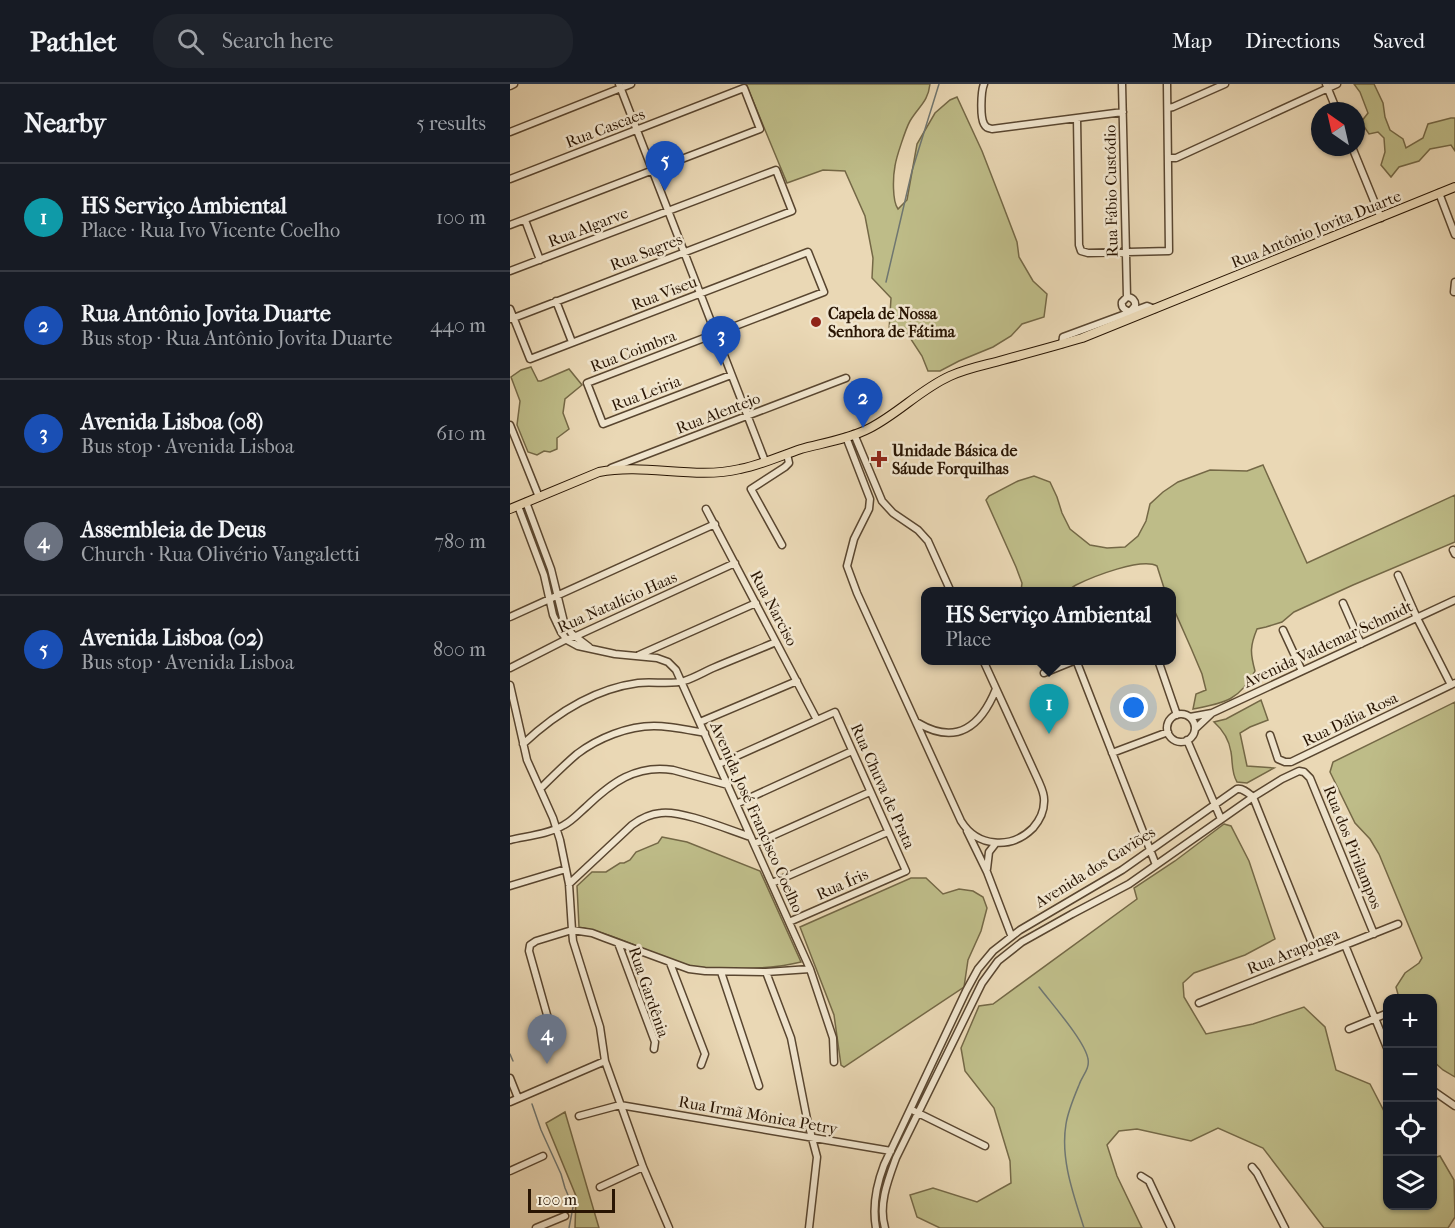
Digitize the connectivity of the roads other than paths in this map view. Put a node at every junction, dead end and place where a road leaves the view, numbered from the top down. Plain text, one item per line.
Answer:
1 (631, 84) edge
2 (984, 84) edge
3 (1122, 84) edge
4 (1167, 84) edge
5 (1225, 84) edge
6 (1337, 84) edge
7 (620, 86) edge
8 (1327, 86) edge
9 (1333, 102) edge
10 (1168, 108) junction
11 (1123, 112) junction
12 (1077, 118) junction
13 (637, 130) junction
14 (510, 132) edge
15 (1356, 156) edge
16 (1168, 158) junction
17 (652, 171) junction
18 (510, 179) edge
19 (1455, 187) edge
20 (1439, 193) junction
21 (668, 211) junction
22 (792, 211) joint
23 (1381, 218) junction
24 (525, 220) junction
25 (510, 225) edge
26 (1455, 235) edge
27 (684, 252) junction
28 (808, 252) joint
29 (1126, 252) junction
30 (540, 260) junction
31 (510, 271) edge
32 (1455, 282) edge
33 (1454, 292) edge
34 (700, 293) junction
35 (556, 301) junction
36 (510, 309) edge
37 (1155, 309) junction
38 (1130, 312) junction
39 (512, 318) edge
40 (716, 334) junction
41 (572, 342) junction
42 (1062, 344) junction
43 (731, 375) junction
44 (846, 378) dead end
45 (747, 416) junction
46 (603, 424) joint
47 (510, 425) edge
48 (850, 435) junction
49 (787, 454) junction
50 (638, 458) junction
51 (765, 461) junction
52 (642, 471) junction
53 (599, 472) junction
54 (539, 498) junction
55 (882, 501) junction
56 (526, 502) junction
57 (870, 505) junction
58 (514, 507) edge
59 (706, 509) dead end
60 (715, 524) junction
61 (782, 545) dead end
62 (735, 563) junction
63 (1398, 575) dead end
64 (949, 587) edge
65 (558, 596) junction
66 (549, 599) junction
67 (1455, 600) edge
68 (756, 603) junction
69 (1343, 603) dead end
70 (510, 617) edge
71 (1417, 618) junction
72 (1283, 630) dead end
73 (575, 637) junction
74 (566, 640) junction
75 (777, 642) junction
76 (1361, 644) junction
77 (592, 649) junction
78 (638, 656) junction
79 (985, 665) edge
80 (1064, 665) edge
81 (1078, 665) edge
82 (1160, 665) edge
83 (510, 668) edge
84 (1302, 671) junction
85 (1044, 673) dead end
86 (797, 681) junction
87 (682, 682) junction
88 (1453, 684) edge
89 (510, 685) edge
90 (996, 689) junction
91 (1212, 712) junction
92 (1178, 715) junction
93 (1190, 717) junction
94 (817, 720) junction
95 (700, 722) junction
96 (917, 723) junction
97 (1195, 729) junction
98 (1168, 732) junction
99 (705, 733) junction
100 (1270, 735) dead end
101 (1187, 740) junction
102 (523, 744) junction
103 (852, 751) junction
104 (1112, 753) junction
105 (719, 764) junction
106 (1304, 772) joint
107 (728, 785) junction
108 (540, 789) junction
109 (870, 792) junction
110 (1252, 797) junction
111 (736, 804) junction
112 (1215, 804) junction
113 (1221, 819) junction
114 (964, 826) junction
115 (557, 828) junction
116 (888, 832) junction
117 (751, 837) junction
118 (510, 840) edge
119 (996, 843) junction
120 (754, 844) junction
121 (1150, 850) junction
122 (1156, 866) junction
123 (566, 870) junction
124 (906, 871) joint
125 (987, 872) junction
126 (772, 883) junction
127 (569, 884) junction
128 (510, 886) edge
129 (1066, 902) junction
130 (1072, 914) junction
131 (789, 922) junction
132 (1398, 924) dead end
133 (572, 930) junction
134 (1374, 934) junction
135 (1011, 935) junction
136 (618, 943) junction
137 (1345, 945) junction
138 (1317, 956) junction
139 (983, 962) junction
140 (669, 963) junction
141 (992, 968) junction
142 (810, 969) junction
143 (721, 972) junction
144 (766, 972) junction
145 (1199, 1003) dead end
146 (1383, 1015) edge
147 (1375, 1018) junction
148 (551, 1029) dead end
149 (1349, 1029) dead end
150 (1387, 1048) edge
151 (654, 1049) dead end
152 (605, 1061) junction
153 (834, 1062) dead end
154 (701, 1065) dead end
155 (510, 1078) edge
156 (759, 1086) dead end
157 (1437, 1093) edge
158 (518, 1098) junction
159 (510, 1102) edge
160 (620, 1105) junction
161 (1455, 1106) edge
162 (915, 1111) junction
163 (579, 1116) dead end
164 (813, 1139) junction
165 (985, 1146) dead end
166 (891, 1151) junction
167 (543, 1156) dead end
168 (643, 1167) junction
169 (1252, 1167) dead end
170 (510, 1171) edge
171 (1141, 1176) dead end
172 (600, 1187) dead end
173 (565, 1216) dead end
174 (876, 1226) edge
175 (536, 1228) edge
176 (669, 1228) edge
177 (808, 1228) edge
178 (868, 1228) edge
179 (885, 1228) edge
180 (1171, 1228) edge
181 (1285, 1228) edge

1 - 7 street
2 - 12 street
3 - 11 street, Rua Fábio Custódio
4 - 10 street
5 - 10 street
6 - 8 street
7 - 13 street
7 - 14 street
8 - 9 street
8 - 16 street
10 - 16 street
11 - 12 street
11 - 29 street, Rua Fábio Custódio
12 - 29 street
13 - 17 street
13 - 17 street, Rua Cascaes
13 - 18 street, Rua Cascaes
15 - 23 street
16 - 29 street
17 - 21 street
17 - 24 street
19 - 20 main road, Rua Antônio Jovita Duarte
20 - 23 main road, Rua Antônio Jovita Duarte
20 - 26 street
21 - 22 street, Rua Algarve
21 - 27 street
21 - 30 street, Rua Algarve
22 - 27 street, Rua Sagres
23 - 37 main road, Rua Antônio Jovita Duarte
24 - 25 street
24 - 30 street
27 - 34 street
27 - 35 street, Rua Sagres
28 - 34 street, Rua Viseu
28 - 40 street, Rua Coimbra
29 - 38 street, Rua Fábio Custódio
30 - 31 street, Rua Algarve
32 - 33 street
34 - 40 street
34 - 41 street, Rua Viseu
35 - 39 street, Rua Sagres
35 - 41 street
36 - 39 street
37 - 38 street
37 - 42 main road, Rua Antônio Jovita Duarte
38 - 42 street
39 - 41 street, Rua Viseu
40 - 43 street
40 - 46 street, Rua Coimbra
42 - 48 main road, Rua Antônio Jovita Duarte
43 - 45 street
43 - 46 street, Rua Leiria
44 - 45 street, Rua Alentejo
45 - 50 street, Rua Alentejo
45 - 51 street
47 - 54 street
48 - 49 main road, Rua Antônio Jovita Duarte
48 - 55 street
48 - 57 street
49 - 51 main road, Rua Antônio Jovita Duarte
49 - 61 street
50 - 52 street
50 - 53 street, Rua Alentejo
51 - 52 main road, Rua Antônio Jovita Duarte
52 - 53 main road, Rua Antônio Jovita Duarte
53 - 54 main road, Rua Antônio Jovita Duarte
54 - 56 main road, Rua Antônio Jovita Duarte
55 - 57 street
55 - 64 street
56 - 58 main road, Rua Antônio Jovita Duarte
56 - 65 street, Avenida José Francisco Coelho
57 - 96 street
58 - 66 street
59 - 60 street, Rua Narciso
60 - 62 street, Rua Narciso
60 - 65 street
62 - 68 street, Rua Narciso
62 - 73 street, Rua Natalício Haas
63 - 71 street
65 - 66 street
65 - 73 street, Avenida José Francisco Coelho
66 - 70 street
66 - 74 street
67 - 71 street, Avenida Valdemar Schmidt
68 - 75 street, Rua Narciso
68 - 78 street
69 - 76 street
71 - 76 street, Avenida Valdemar Schmidt
71 - 88 street
72 - 84 street
73 - 74 street, Rua Natalício Haas
73 - 77 street, Avenida José Francisco Coelho
74 - 77 street, Avenida José Francisco Coelho
74 - 83 street, Rua Natalício Haas
75 - 86 street, Rua Narciso
75 - 87 street
76 - 84 street, Avenida Valdemar Schmidt
77 - 78 street, Avenida José Francisco Coelho
78 - 87 street, Avenida José Francisco Coelho
79 - 90 street
80 - 85 street
81 - 104 street
82 - 92 street
84 - 91 street, Avenida Valdemar Schmidt
86 - 94 street, Rua Narciso
86 - 95 street
87 - 95 street, Avenida José Francisco Coelho
87 - 102 street
88 - 100 street, Rua Dália Rosa
89 - 102 street
90 - 96 street
90 - 119 street
91 - 93 street
91 - 97 street
92 - 93 street
92 - 98 street
93 - 97 street
94 - 103 street, Rua Chuva de Prata
94 - 105 street
95 - 99 street, Avenida José Francisco Coelho
96 - 114 street
97 - 101 street
98 - 101 street
98 - 104 street
99 - 105 street, Avenida José Francisco Coelho
99 - 108 street
101 - 112 street
102 - 108 street
103 - 109 street, Rua Chuva de Prata
103 - 111 street
104 - 121 street
105 - 107 street, Avenida José Francisco Coelho
106 - 110 street, Avenida dos Gaviões
106 - 134 street, Rua dos Pirilampos
107 - 111 street, Avenida José Francisco Coelho
107 - 115 street
108 - 115 street
109 - 116 street, Rua Chuva de Prata
109 - 120 street
110 - 112 street, Avenida dos Gaviões
110 - 113 street, Avenida dos Gaviões
110 - 138 street
111 - 117 street, Avenida José Francisco Coelho
112 - 113 street
112 - 121 street, Avenida dos Gaviões
113 - 122 street, Avenida dos Gaviões
114 - 119 street
114 - 125 street
115 - 118 street
115 - 123 street
116 - 124 street, Rua Chuva de Prata
116 - 126 street
117 - 120 street, Avenida José Francisco Coelho
117 - 127 street
119 - 125 street
120 - 126 street, Avenida José Francisco Coelho
121 - 122 street
121 - 129 street, Avenida dos Gaviões
122 - 130 street, Avenida dos Gaviões
123 - 127 street
123 - 128 street
124 - 131 street, Rua Íris
125 - 135 street
126 - 131 street, Avenida José Francisco Coelho
127 - 133 street
129 - 130 street
129 - 135 street, Avenida dos Gaviões
130 - 141 street, Avenida dos Gaviões
131 - 142 street, Avenida José Francisco Coelho
132 - 134 street, Rua Araponga
133 - 136 street
133 - 148 street
133 - 152 street
134 - 137 street, Rua Araponga
135 - 139 street, Avenida dos Gaviões
136 - 140 street
136 - 151 street, Rua Gardênia
137 - 138 street, Rua Araponga
137 - 147 street
138 - 145 street, Rua Araponga
139 - 141 street
139 - 162 street, Avenida dos Gaviões
140 - 143 street
140 - 154 street
141 - 162 street, Avenida dos Gaviões
142 - 144 street
142 - 153 street, Avenida José Francisco Coelho
143 - 144 street
143 - 156 street
144 - 164 street
146 - 147 street
147 - 149 street
147 - 150 street
152 - 158 street
152 - 160 street
155 - 158 street
157 - 161 street
158 - 159 street
160 - 163 street
160 - 164 street, Rua Irmã Mônica Petry
160 - 168 street
162 - 165 street
162 - 166 street
162 - 179 street
164 - 166 street, Rua Irmã Mônica Petry
164 - 177 street
166 - 174 street
167 - 170 street
168 - 172 street
168 - 176 street
169 - 181 street
171 - 180 street
173 - 175 street
174 - 178 street

